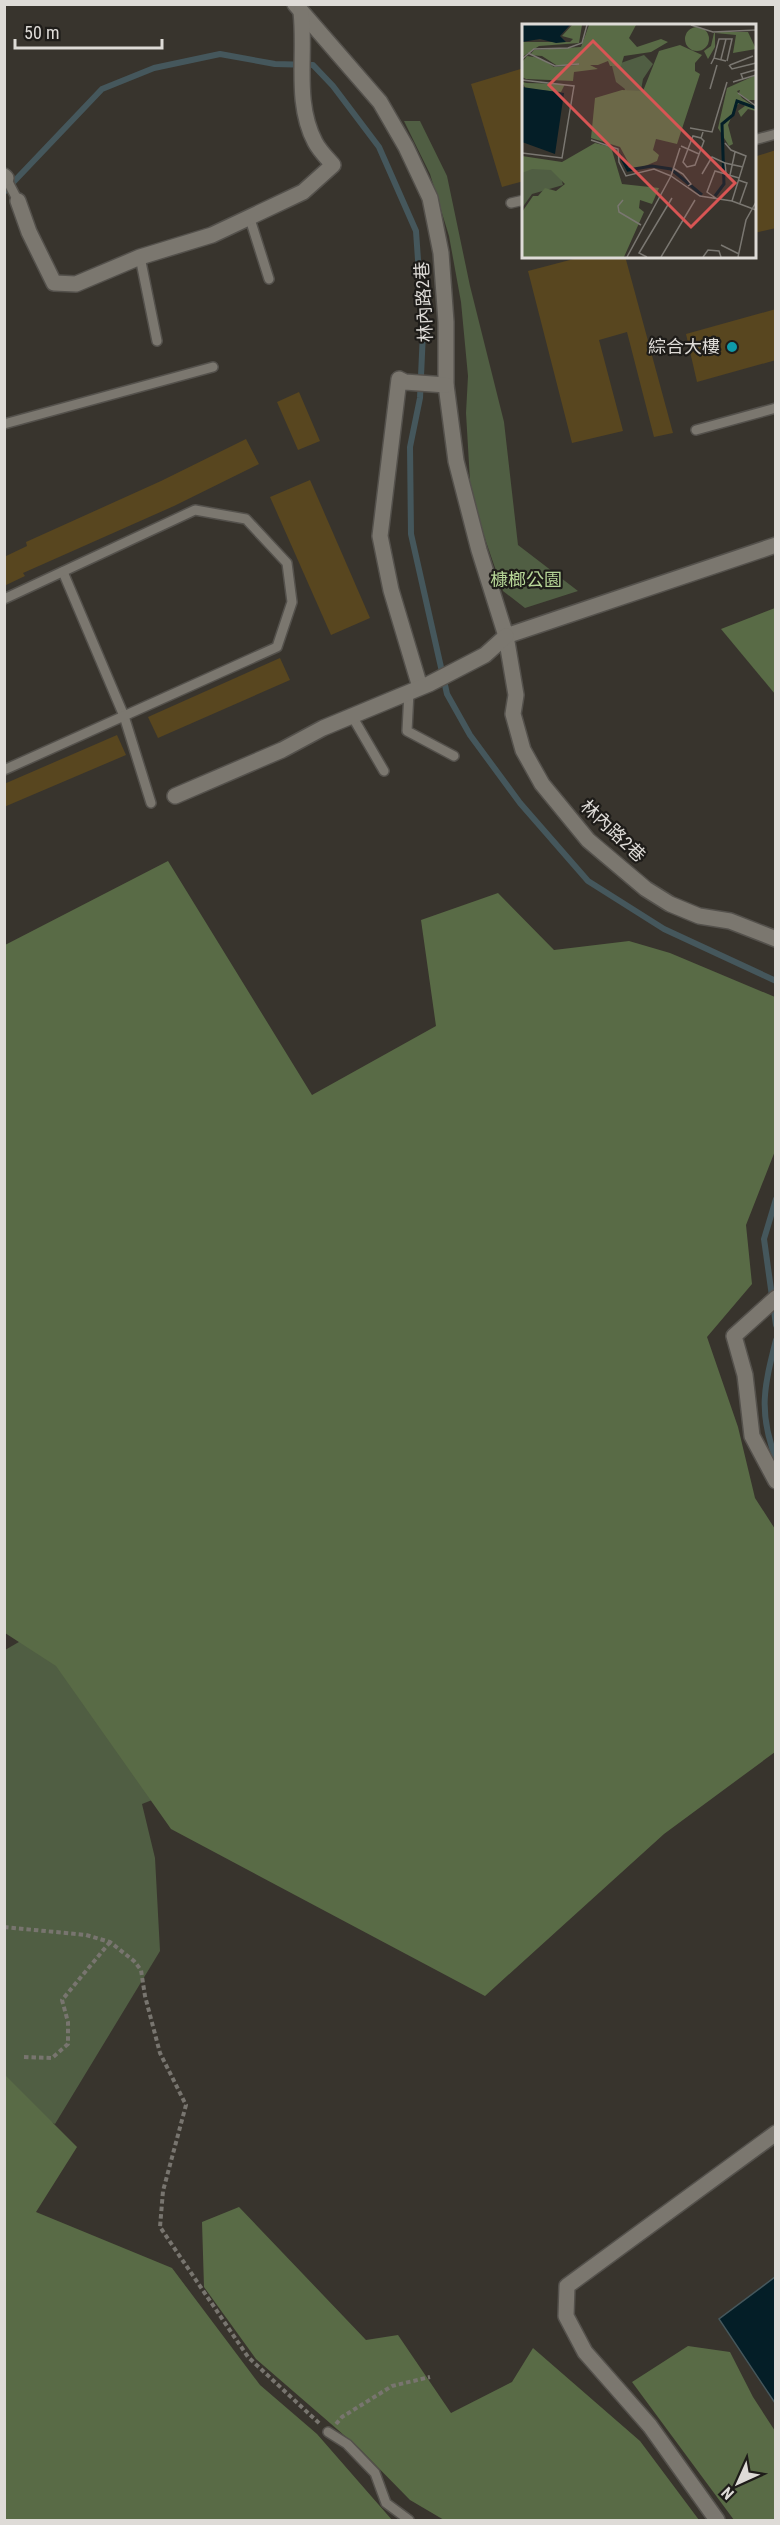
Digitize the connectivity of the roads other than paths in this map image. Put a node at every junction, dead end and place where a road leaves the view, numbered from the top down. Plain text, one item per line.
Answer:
1 (298, 8) edge
2 (776, 134) edge
3 (756, 139) edge
4 (5, 177) edge
5 (522, 200) edge
6 (18, 201) joint
7 (511, 203) dead end
8 (250, 219) junction
9 (140, 257) junction
10 (269, 279) dead end
11 (158, 341) dead end
12 (213, 367) dead end
13 (446, 385) junction
14 (776, 408) edge
15 (4, 424) edge
16 (696, 430) dead end
17 (776, 545) edge
18 (63, 572) junction
19 (4, 599) edge
20 (506, 636) junction
21 (419, 688) junction
22 (124, 716) junction
23 (352, 716) junction
24 (454, 756) dead end
25 (4, 770) edge
26 (384, 771) dead end
27 (175, 796) dead end
28 (151, 803) dead end
29 (776, 939) edge
30 (776, 1298) edge
31 (776, 1481) edge
32 (776, 2133) edge
33 (328, 2432) road end
34 (409, 2520) edge
35 (717, 2520) edge

1 - 8 street
1 - 13 street, 林內路2巷
2 - 3 lane
4 - 6 lane
5 - 7 lane
6 - 9 street
8 - 9 street
8 - 10 lane
9 - 11 lane
12 - 15 lane
13 - 20 street, 林內路2巷
13 - 21 street
14 - 16 lane
17 - 20 street
18 - 19 lane
18 - 22 lane
18 - 22 lane
20 - 21 street
20 - 29 street, 林內路2巷
21 - 23 street
21 - 24 lane
22 - 25 lane
22 - 28 lane
23 - 26 lane
23 - 27 street
30 - 31 street
32 - 35 street
33 - 34 lane

